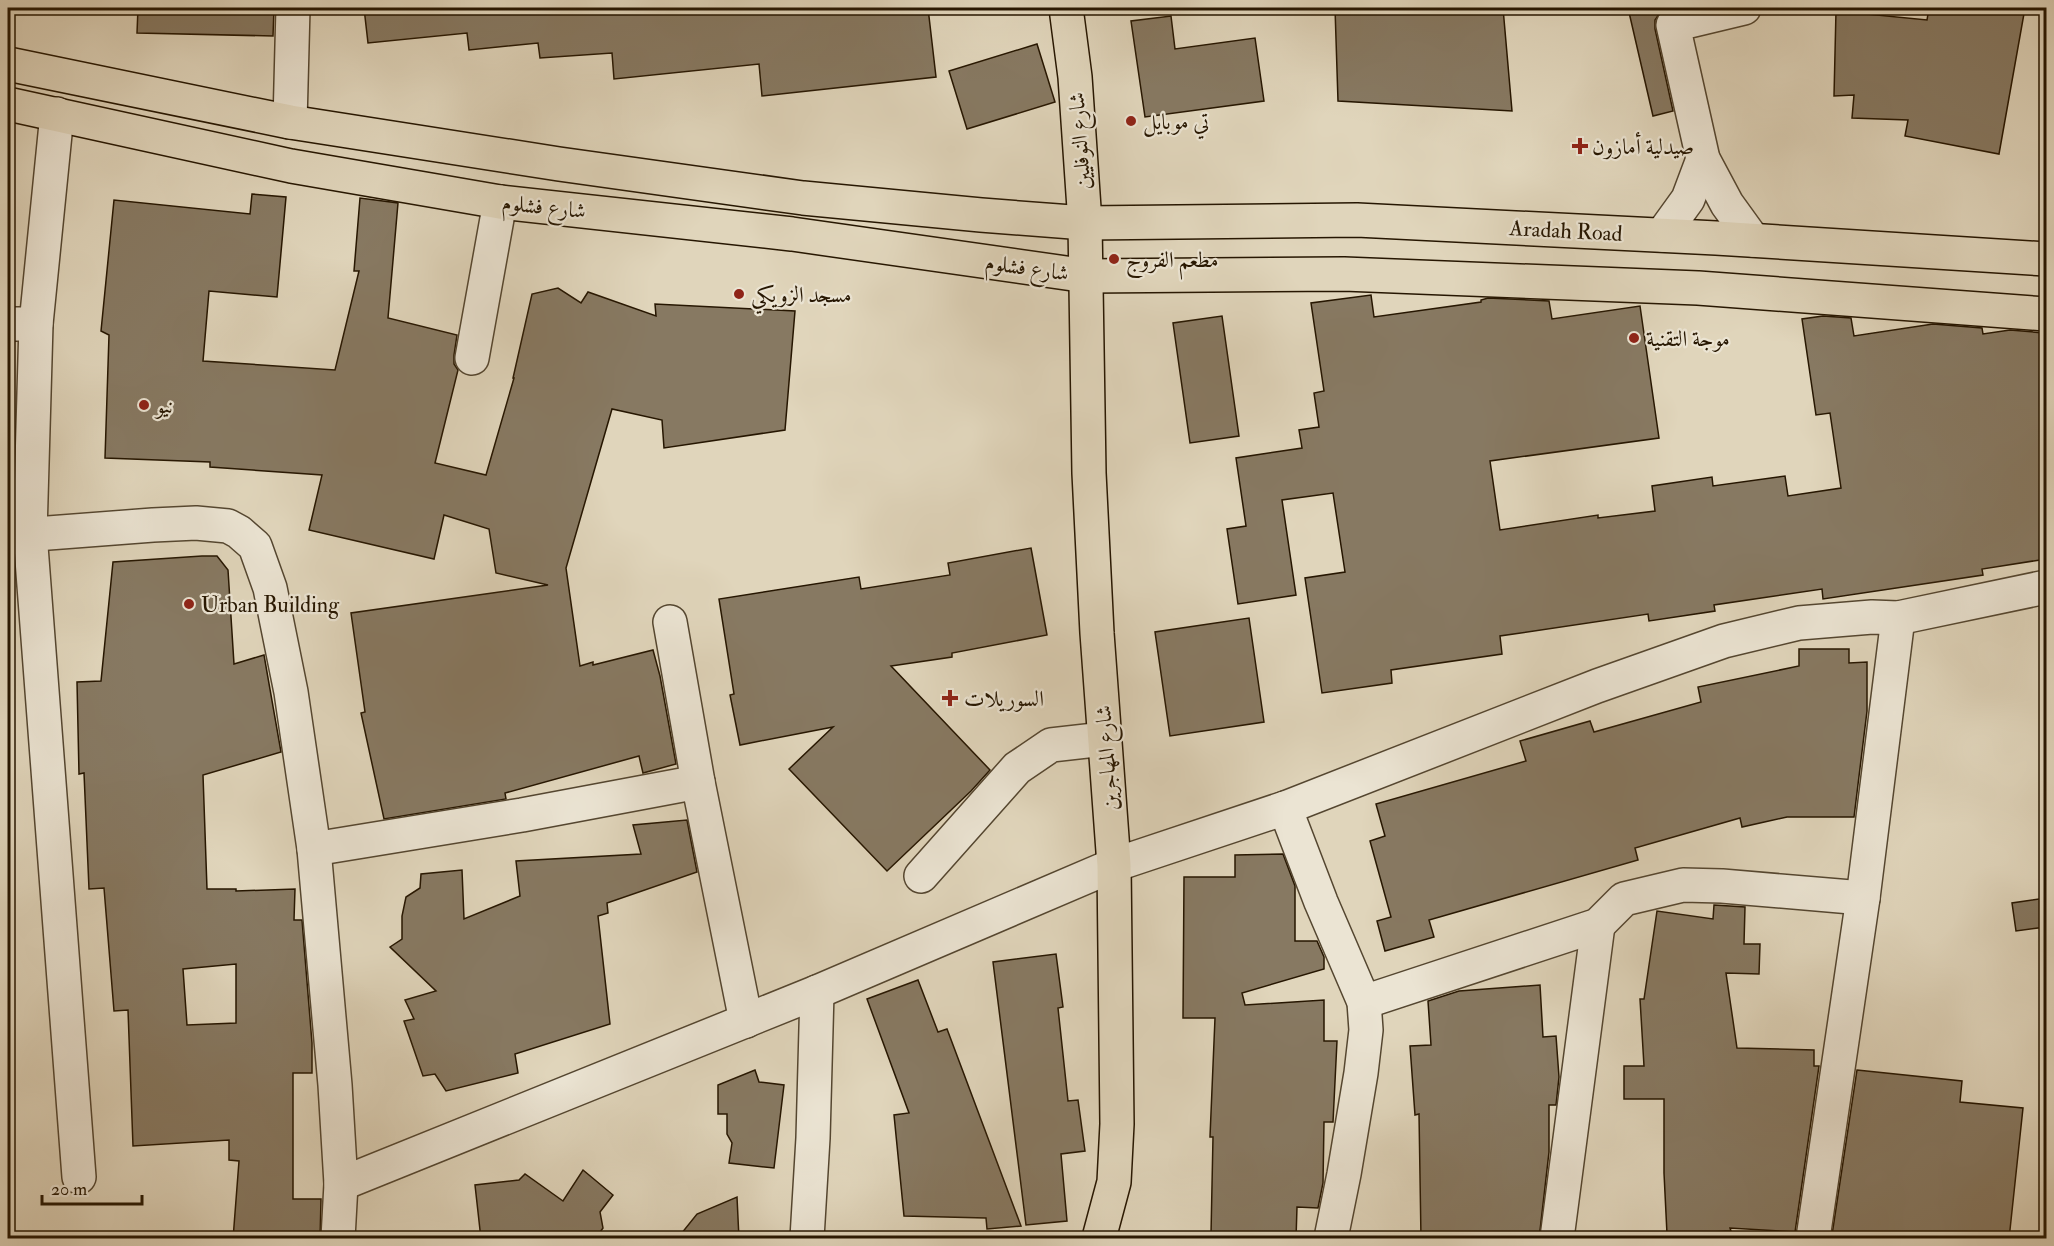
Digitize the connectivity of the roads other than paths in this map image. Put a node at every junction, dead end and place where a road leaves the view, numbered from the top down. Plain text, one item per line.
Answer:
1 (293, 8) edge
2 (1066, 8) edge
3 (1744, 8) edge
4 (1671, 16) edge
5 (8, 64) edge
6 (8, 104) edge
7 (57, 114) junction
8 (290, 122) junction
9 (1703, 159) junction
10 (802, 198) junction
11 (500, 202) junction
12 (1085, 223) junction
13 (792, 234) junction
14 (1662, 235) junction
15 (1753, 240) junction
16 (2046, 259) edge
17 (1087, 276) junction
18 (2046, 314) edge
19 (22, 324) edge
20 (472, 358) dead end
21 (19, 535) edge
22 (2046, 587) edge
23 (1898, 618) junction
24 (670, 622) dead end
25 (1104, 739) junction
26 (698, 782) junction
27 (1285, 808) junction
28 (314, 849) junction
29 (1114, 865) junction
30 (921, 876) dead end
31 (1863, 898) junction
32 (1598, 925) junction
33 (817, 992) junction
34 (1364, 1002) junction
35 (746, 1021) junction
36 (79, 1177) dead end
37 (341, 1184) junction
38 (338, 1239) edge
39 (807, 1239) edge
40 (1099, 1239) edge
41 (1331, 1239) edge
42 (1557, 1239) edge
43 (1813, 1239) edge

1 - 8 street
2 - 12 main road, شارع النوفليين
3 - 4 street
4 - 9 street
5 - 8 main road, شارع فشلوم
6 - 7 main road, شارع فشلوم
7 - 11 main road, شارع فشلوم
7 - 19 street
8 - 10 main road, شارع فشلوم
9 - 14 street
9 - 15 street
10 - 12 main road, شارع فشلوم
10 - 13 main road
11 - 13 main road, شارع فشلوم
11 - 20 street
12 - 14 main road, Aradah Road
12 - 17 main road, شارع النوفليين
13 - 17 main road, شارع فشلوم
14 - 15 main road, Aradah Road
15 - 16 main road, Aradah Road
17 - 18 main road
17 - 25 main road, شارع المهاجرين
19 - 21 street
21 - 28 street
21 - 36 street
22 - 23 street
23 - 27 street
23 - 31 street
24 - 26 street
25 - 29 main road, شارع المهاجرين
25 - 30 street
26 - 28 street
26 - 35 street
27 - 29 street
27 - 34 street
28 - 37 street
29 - 33 street
29 - 40 main road, شارع المهاجرين
31 - 32 street
31 - 43 street
32 - 34 street
32 - 42 street
33 - 35 street
33 - 39 street
34 - 41 street
35 - 37 street
37 - 38 street

